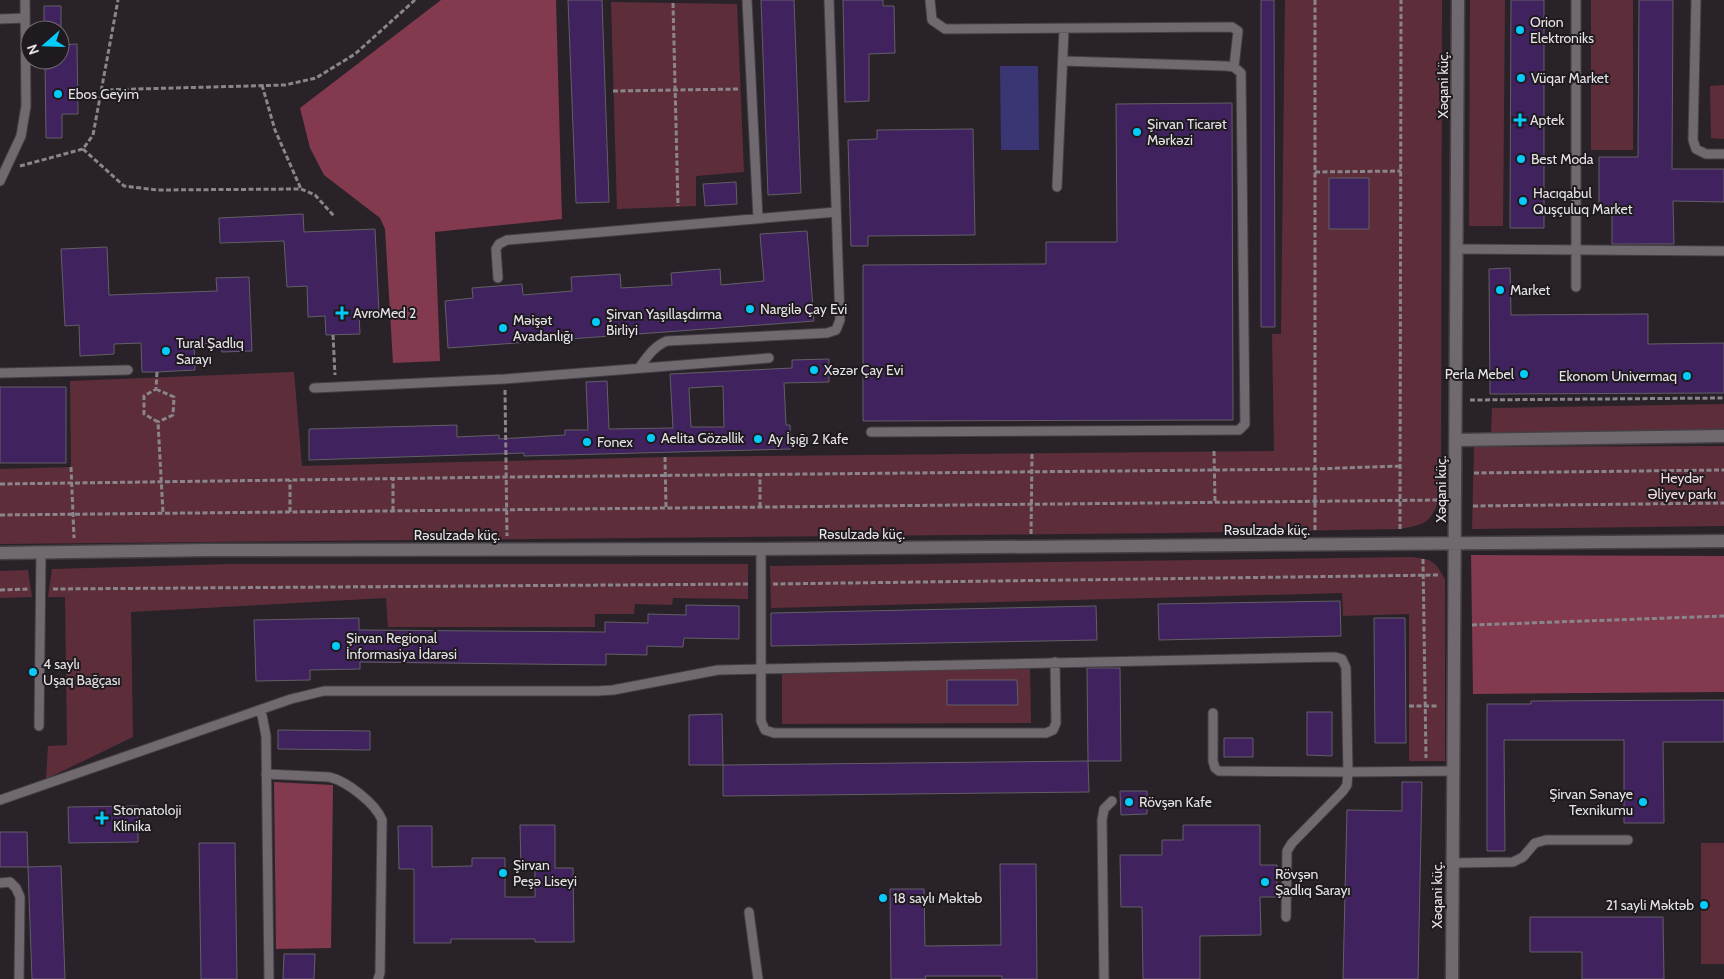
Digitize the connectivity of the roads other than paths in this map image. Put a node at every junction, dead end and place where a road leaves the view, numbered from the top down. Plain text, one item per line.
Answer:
1 (25, 0) edge
2 (747, 0) edge
3 (829, 0) edge
4 (930, 0) edge
5 (1458, 0) edge
6 (1576, 0) edge
7 (1696, 0) edge
8 (25, 18) junction
9 (0, 19) edge
10 (1064, 29) junction
11 (1063, 61) junction
12 (1234, 67) junction
13 (1724, 154) edge
14 (0, 181) edge
15 (1057, 187) dead end
16 (836, 212) junction
17 (758, 218) junction
18 (1458, 250) junction
19 (1576, 250) junction
20 (1724, 251) edge
21 (498, 278) dead end
22 (1576, 287) dead end
23 (769, 358) dead end
24 (639, 368) junction
25 (128, 370) dead end
26 (0, 373) edge
27 (314, 388) dead end
28 (872, 432) dead end
29 (1724, 436) edge
30 (1456, 440) junction
31 (1724, 541) edge
32 (1456, 544) junction
33 (761, 549) junction
34 (41, 552) junction
35 (0, 553) edge
36 (1055, 662) junction
37 (761, 668) junction
38 (261, 710) junction
39 (1213, 713) dead end
40 (39, 726) dead end
41 (1453, 771) junction
42 (1348, 772) junction
43 (266, 774) junction
44 (0, 800) edge
45 (1112, 801) dead end
46 (1628, 840) dead end
47 (1452, 863) junction
48 (0, 883) edge
49 (749, 912) dead end
50 (1286, 917) dead end
51 (19, 979) edge
52 (269, 979) edge
53 (378, 979) edge
54 (758, 979) edge
55 (1104, 979) edge
56 (1452, 979) edge

1 - 8 lane
2 - 17 lane
3 - 16 lane
4 - 10 lane
5 - 18 main road, Xəqani küç.
6 - 19 lane
7 - 13 lane
8 - 9 lane
8 - 14 lane
10 - 11 lane
10 - 12 lane
11 - 12 lane
11 - 15 lane
12 - 28 lane
16 - 17 lane
16 - 24 lane
17 - 21 lane
18 - 19 lane
18 - 30 main road, Xəqani küç.
19 - 20 lane
19 - 22 lane
23 - 24 lane
24 - 27 lane
25 - 26 lane
29 - 30 main road
30 - 32 main road, Xəqani küç.
31 - 32 main road, Rəsulzadə küç.
32 - 33 main road, Rəsulzadə küç.
32 - 41 main road, Xəqani küç.
33 - 34 main road, Rəsulzadə küç.
33 - 37 lane
34 - 35 main road, Rəsulzadə küç.
34 - 40 lane
36 - 37 lane
36 - 37 lane
36 - 42 lane
37 - 38 lane
38 - 43 lane
38 - 44 lane
39 - 42 lane
41 - 42 lane
41 - 47 main road, Xəqani küç.
42 - 50 lane
43 - 52 lane
43 - 53 lane
45 - 55 lane
46 - 47 lane
47 - 56 main road, Xəqani küç.
48 - 51 lane
49 - 54 lane

